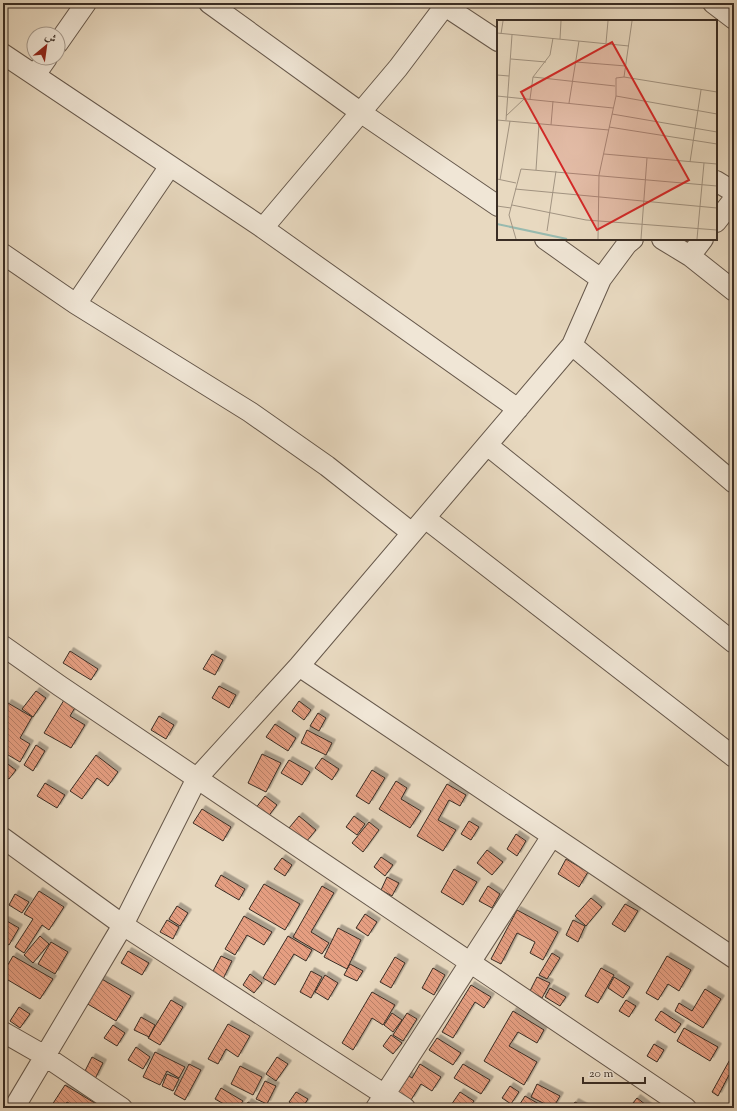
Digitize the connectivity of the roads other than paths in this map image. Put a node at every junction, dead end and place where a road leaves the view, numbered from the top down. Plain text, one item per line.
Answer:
1 (86, 3) edge
2 (209, 3) edge
3 (713, 3) edge
4 (446, 4) edge
5 (734, 19) edge
6 (66, 32) edge
7 (497, 40) edge
8 (3, 54) edge
9 (41, 66) edge
10 (35, 75) junction
11 (360, 112) junction
12 (170, 166) junction
13 (717, 182) edge
14 (734, 192) edge
15 (734, 199) edge
16 (497, 205) edge
17 (717, 221) edge
18 (263, 228) junction
19 (546, 240) edge
20 (631, 240) edge
21 (664, 240) edge
22 (702, 240) edge
23 (690, 256) junction
24 (4, 257) edge
25 (601, 279) junction
26 (734, 291) edge
27 (76, 304) junction
28 (572, 345) junction
29 (518, 409) junction
30 (487, 445) junction
31 (734, 484) edge
32 (426, 518) junction
33 (412, 533) junction
34 (734, 643) edge
35 (3, 646) edge
36 (299, 666) junction
37 (734, 757) edge
38 (197, 778) junction
39 (552, 836) junction
40 (3, 838) edge
41 (123, 925) junction
42 (734, 958) edge
43 (470, 963) junction
44 (3, 1032) edge
45 (45, 1056) junction
46 (381, 1101) edge
47 (14, 1108) edge
48 (122, 1108) edge
49 (405, 1108) edge
50 (686, 1108) edge

1 - 6 street
2 - 11 street
3 - 5 street
4 - 7 street
4 - 11 street
8 - 10 street
9 - 10 street
10 - 12 street
11 - 16 street
11 - 18 street
12 - 18 street
12 - 27 street
13 - 14 street
15 - 17 street
18 - 29 street
19 - 25 street
20 - 25 street
21 - 23 street
22 - 23 street
23 - 26 street
24 - 27 street
25 - 28 street
27 - 33 street
28 - 29 street
28 - 31 street
29 - 30 street
30 - 32 street
30 - 34 street
32 - 33 street
32 - 37 street
33 - 36 street
35 - 38 street
36 - 38 street
36 - 39 street
38 - 41 street
38 - 43 street
39 - 42 street
39 - 43 street
40 - 41 street
41 - 45 street
41 - 46 street
43 - 46 street
43 - 50 street
44 - 45 street
45 - 47 street
45 - 48 street
46 - 49 street

